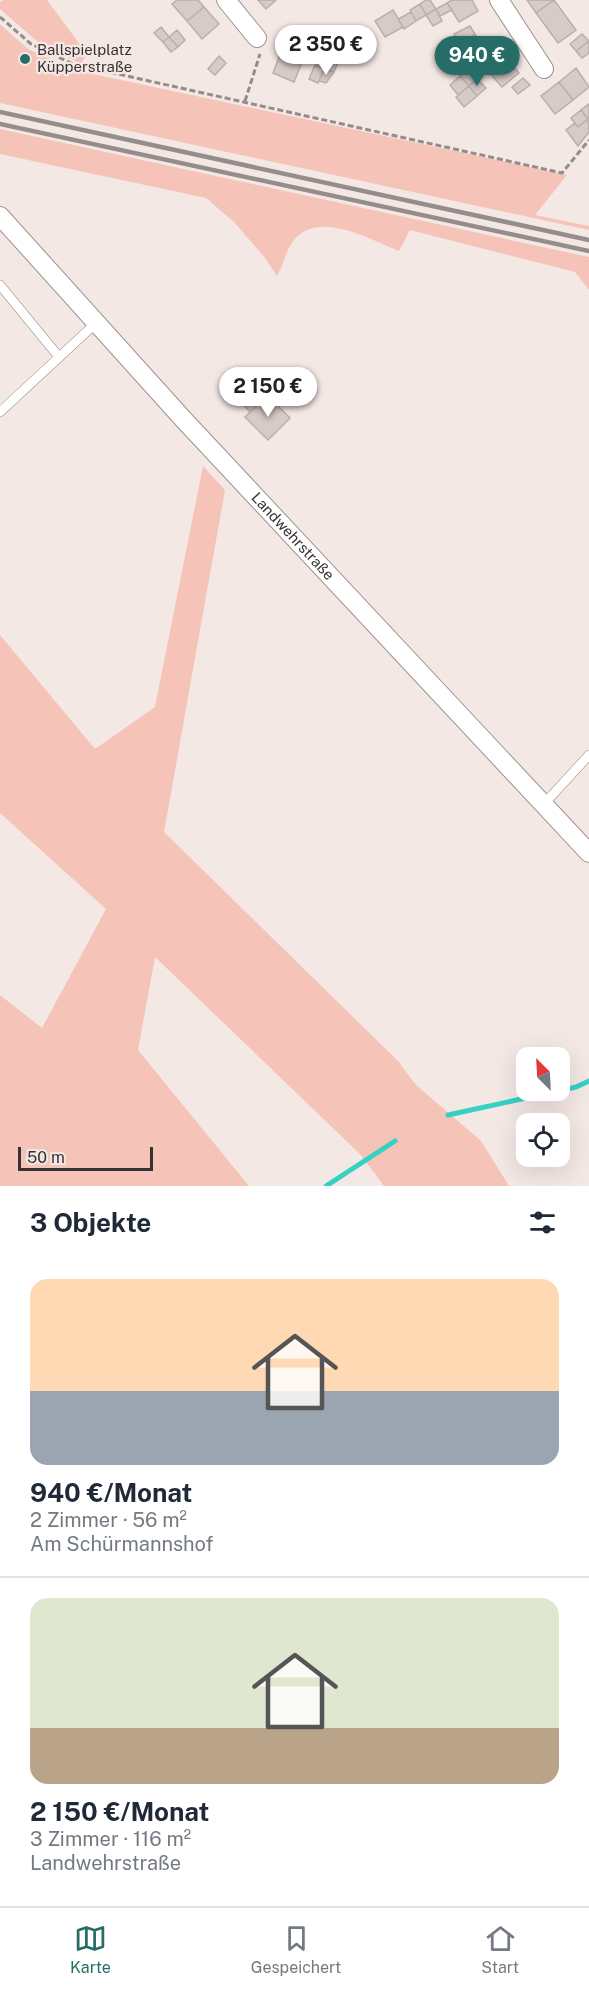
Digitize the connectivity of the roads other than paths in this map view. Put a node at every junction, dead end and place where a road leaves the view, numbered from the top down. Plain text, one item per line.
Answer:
1 (226, 0) edge
2 (499, 0) edge
3 (257, 39) road end
4 (544, 69) dead end
5 (0, 216) edge
6 (0, 285) edge
7 (96, 323) junction
8 (59, 357) junction
9 (0, 411) edge
10 (589, 755) edge
11 (544, 804) junction
12 (589, 853) edge

1 - 3 street
2 - 4 street
5 - 7 street, Landwehrstraße
6 - 8 lane
7 - 8 lane
7 - 11 street, Landwehrstraße
8 - 9 lane
10 - 11 lane
11 - 12 street, Landwehrstraße

